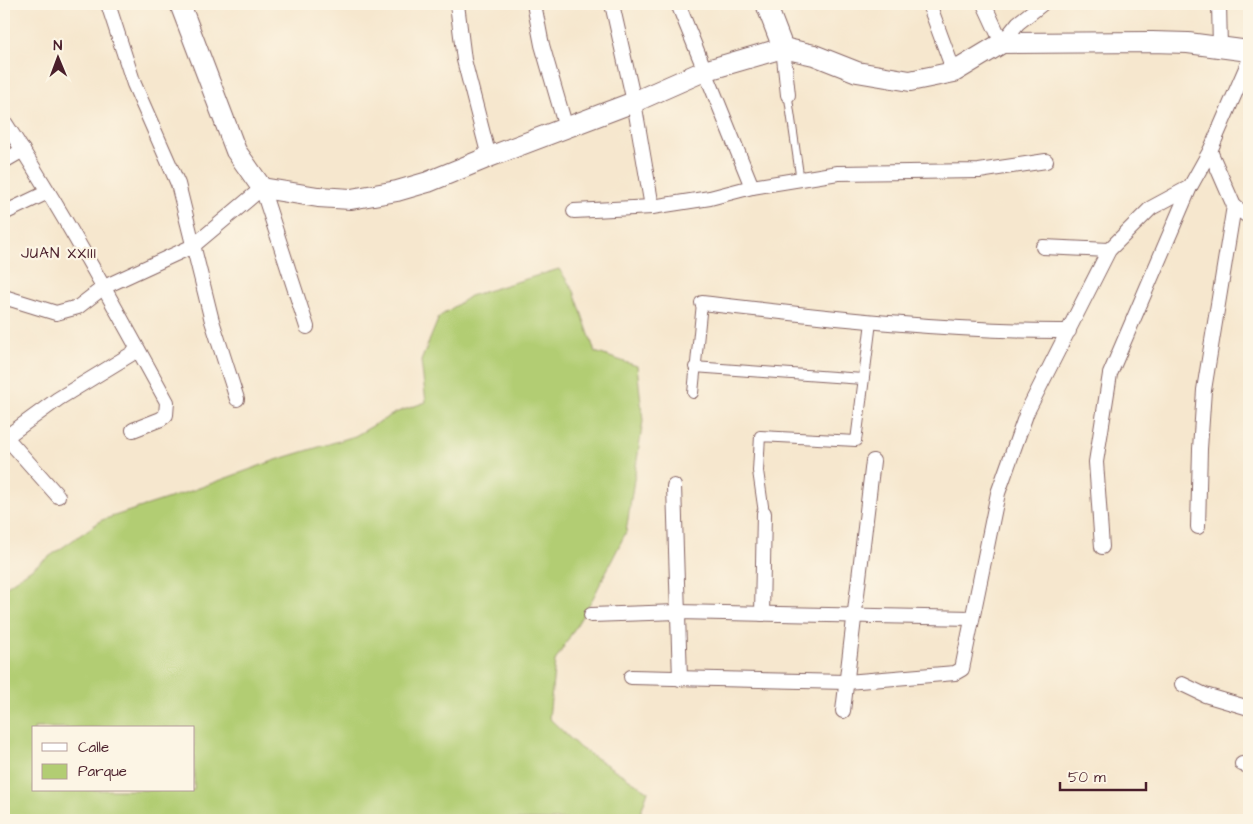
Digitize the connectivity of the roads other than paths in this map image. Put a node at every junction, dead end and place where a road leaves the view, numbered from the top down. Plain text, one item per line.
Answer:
1 (108, 4) edge
2 (180, 4) edge
3 (457, 4) edge
4 (534, 4) edge
5 (612, 4) edge
6 (678, 4) edge
7 (766, 4) edge
8 (930, 4) edge
9 (984, 4) edge
10 (1042, 4) edge
11 (1219, 4) edge
12 (1002, 43) junction
13 (1220, 47) junction
14 (783, 48) junction
15 (1249, 50) edge
16 (1249, 61) edge
17 (704, 71) junction
18 (954, 72) junction
19 (788, 95) joint
20 (634, 102) junction
21 (4, 121) edge
22 (566, 128) junction
23 (23, 150) junction
24 (1210, 151) junction
25 (489, 157) junction
26 (4, 161) edge
27 (1046, 161) dead end
28 (800, 178) junction
29 (1190, 187) junction
30 (262, 188) junction
31 (752, 188) junction
32 (48, 192) junction
33 (1234, 206) junction
34 (652, 207) junction
35 (574, 211) dead end
36 (4, 213) edge
37 (1249, 217) edge
38 (194, 246) junction
39 (1043, 247) dead end
40 (1109, 250) junction
41 (104, 287) junction
42 (4, 298) edge
43 (702, 303) joint
44 (871, 322) junction
45 (307, 327) dead end
46 (1069, 331) junction
47 (138, 350) junction
48 (694, 367) junction
49 (863, 379) junction
50 (693, 393) dead end
51 (237, 400) dead end
52 (133, 430) dead end
53 (5, 436) edge
54 (873, 461) dead end
55 (674, 486) dead end
56 (58, 496) dead end
57 (764, 513) joint
58 (1198, 527) dead end
59 (1102, 546) dead end
60 (678, 612) junction
61 (591, 614) dead end
62 (762, 614) junction
63 (855, 616) junction
64 (972, 618) junction
65 (631, 677) dead end
66 (680, 679) junction
67 (847, 682) junction
68 (1182, 684) dead end
69 (1249, 708) edge
70 (843, 711) dead end

1 - 38 street
2 - 30 main road
3 - 25 street
4 - 22 street
5 - 20 street
6 - 17 street
7 - 14 main road
8 - 18 street
9 - 12 street
10 - 12 street
11 - 13 street
12 - 13 main road
12 - 18 main road
13 - 15 main road
14 - 17 main road
14 - 18 main road
14 - 19 street
16 - 24 street
17 - 20 main road
17 - 31 street
19 - 28 lane
20 - 22 main road
20 - 34 street
21 - 23 street
22 - 25 main road
23 - 26 street
23 - 32 street
24 - 29 street
24 - 33 street
25 - 30 main road
27 - 28 street
28 - 31 street
29 - 40 street
29 - 59 street
30 - 38 street
30 - 45 street
31 - 34 street
32 - 36 street
32 - 41 street
33 - 37 street
33 - 58 street
34 - 35 street
38 - 41 street
38 - 51 street
39 - 40 street
40 - 46 street
41 - 42 street
41 - 47 street
43 - 44 street
43 - 48 street
44 - 46 street
44 - 49 street
46 - 64 street
47 - 52 street
47 - 53 street
48 - 49 street
48 - 50 street
49 - 57 street
53 - 56 street
54 - 63 street
55 - 60 street
57 - 62 street
60 - 61 street
60 - 62 street
60 - 66 street
62 - 63 street
63 - 64 street
63 - 67 street
64 - 67 street
65 - 66 street
66 - 67 street
67 - 70 street
68 - 69 street

